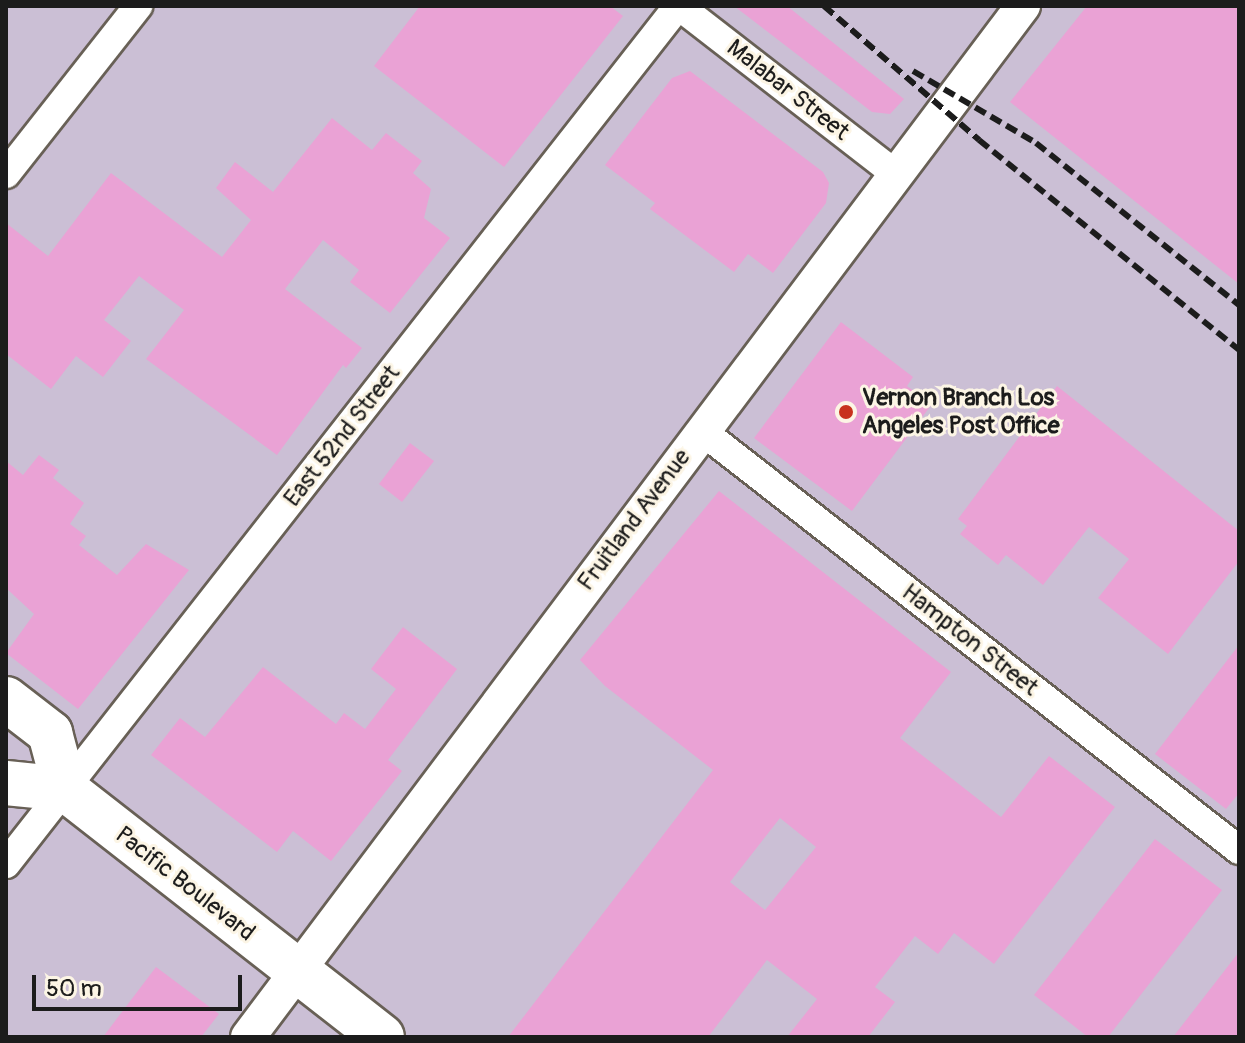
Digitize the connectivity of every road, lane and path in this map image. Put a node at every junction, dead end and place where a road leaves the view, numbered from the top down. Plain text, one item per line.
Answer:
1 (138, 6) edge
2 (678, 6) edge
3 (1023, 6) edge
4 (6, 174) edge
5 (897, 175) junction
6 (702, 431) junction
7 (6, 699) edge
8 (6, 783) edge
9 (65, 789) junction
10 (1239, 850) edge
11 (6, 864) edge
12 (298, 972) junction
13 (248, 1037) edge
14 (382, 1037) edge

1 - 4 street
2 - 5 street, Malabar Street
2 - 9 street, East 52nd Street
3 - 5 street, Fruitland Avenue
5 - 6 street, Fruitland Avenue
6 - 10 street, Hampton Street
6 - 12 street, Fruitland Avenue
7 - 9 main road
8 - 9 main road
9 - 11 street, East 52nd Street
9 - 12 main road, Pacific Boulevard
12 - 13 street, Fruitland Avenue
12 - 14 main road, Pacific Boulevard

